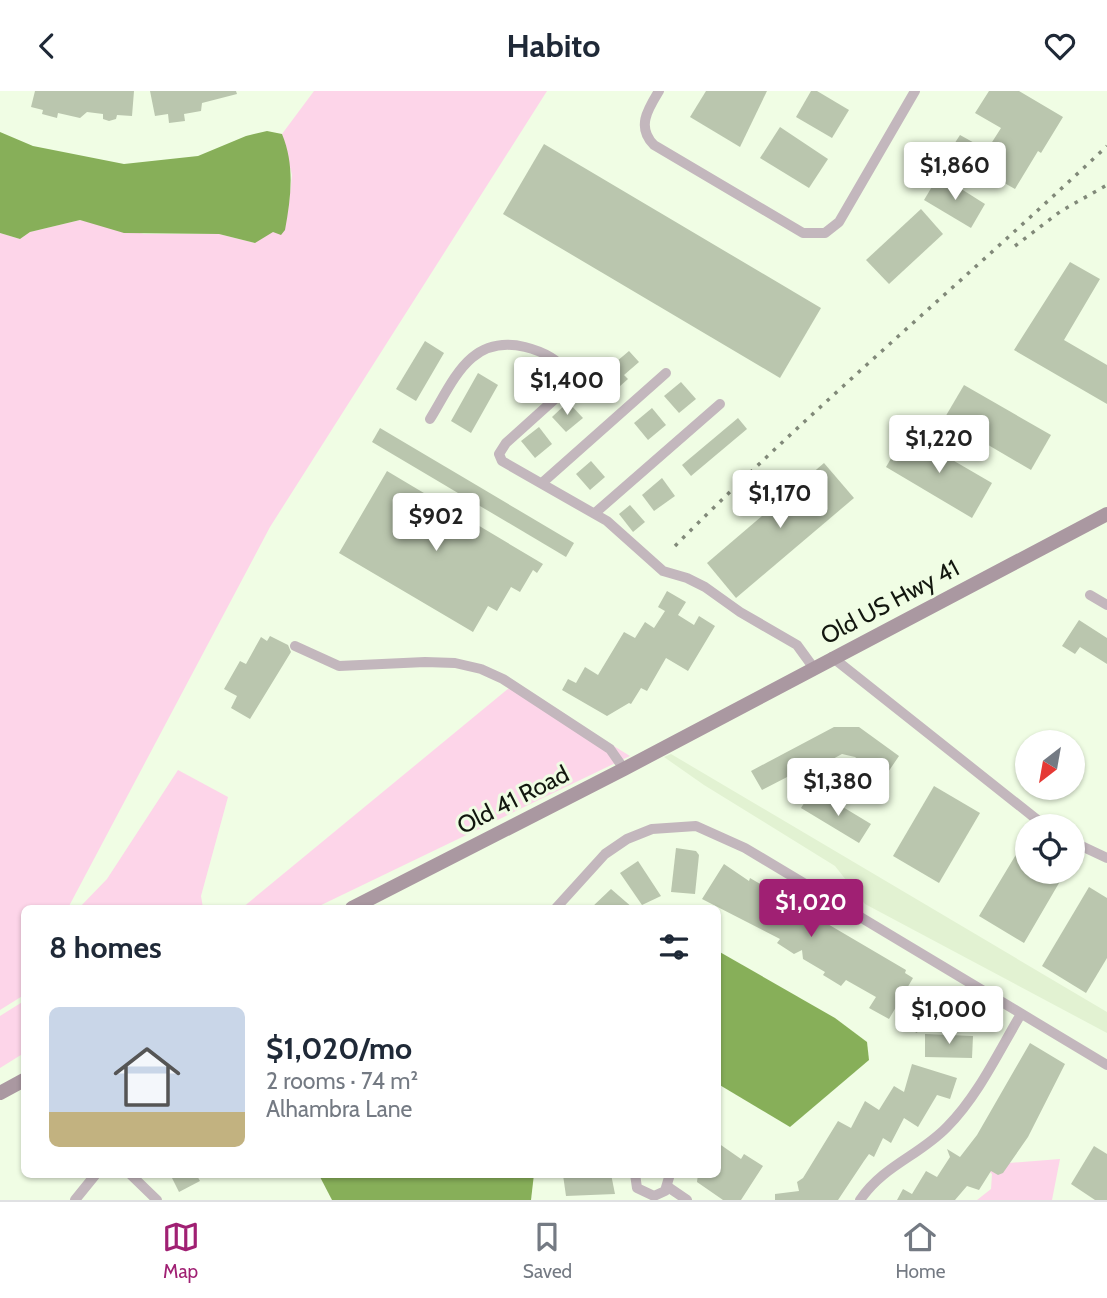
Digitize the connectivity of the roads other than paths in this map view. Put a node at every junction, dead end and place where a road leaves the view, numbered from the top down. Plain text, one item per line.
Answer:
1 (659, 91) edge
2 (915, 91) edge
3 (666, 373) dead end
4 (720, 404) dead end
5 (430, 419) dead end
6 (542, 483) junction
7 (595, 513) junction
8 (1107, 514) edge
9 (1090, 595) dead end
10 (1107, 605) edge
11 (295, 646) dead end
12 (832, 657) junction
13 (813, 667) junction
14 (694, 732) joint
15 (624, 769) junction
16 (1030, 814) edge
17 (1085, 848) edge
18 (1107, 858) edge
19 (358, 905) edge
20 (559, 905) edge
21 (1021, 1014) junction
22 (1107, 1065) edge
23 (21, 1082) edge
24 (0, 1093) edge
25 (93, 1178) edge
26 (134, 1178) edge
27 (636, 1178) edge
28 (669, 1178) edge
29 (668, 1187) junction
30 (75, 1200) edge
31 (157, 1200) edge
32 (687, 1200) edge
33 (860, 1200) edge

1 - 2 street
3 - 6 street
4 - 7 street
5 - 6 street
6 - 7 street
7 - 13 street
8 - 12 street, Old US Hwy 41
9 - 10 street
11 - 15 street
12 - 13 street, Old US Hwy 41
12 - 16 street
13 - 14 street, Old US Hwy 41
14 - 15 street, Old 41 Road
15 - 19 street, Old 41 Road
17 - 18 street
20 - 21 street
21 - 22 street
21 - 33 street
23 - 24 street
25 - 30 street
26 - 31 street
27 - 29 street
28 - 29 street
29 - 32 street

